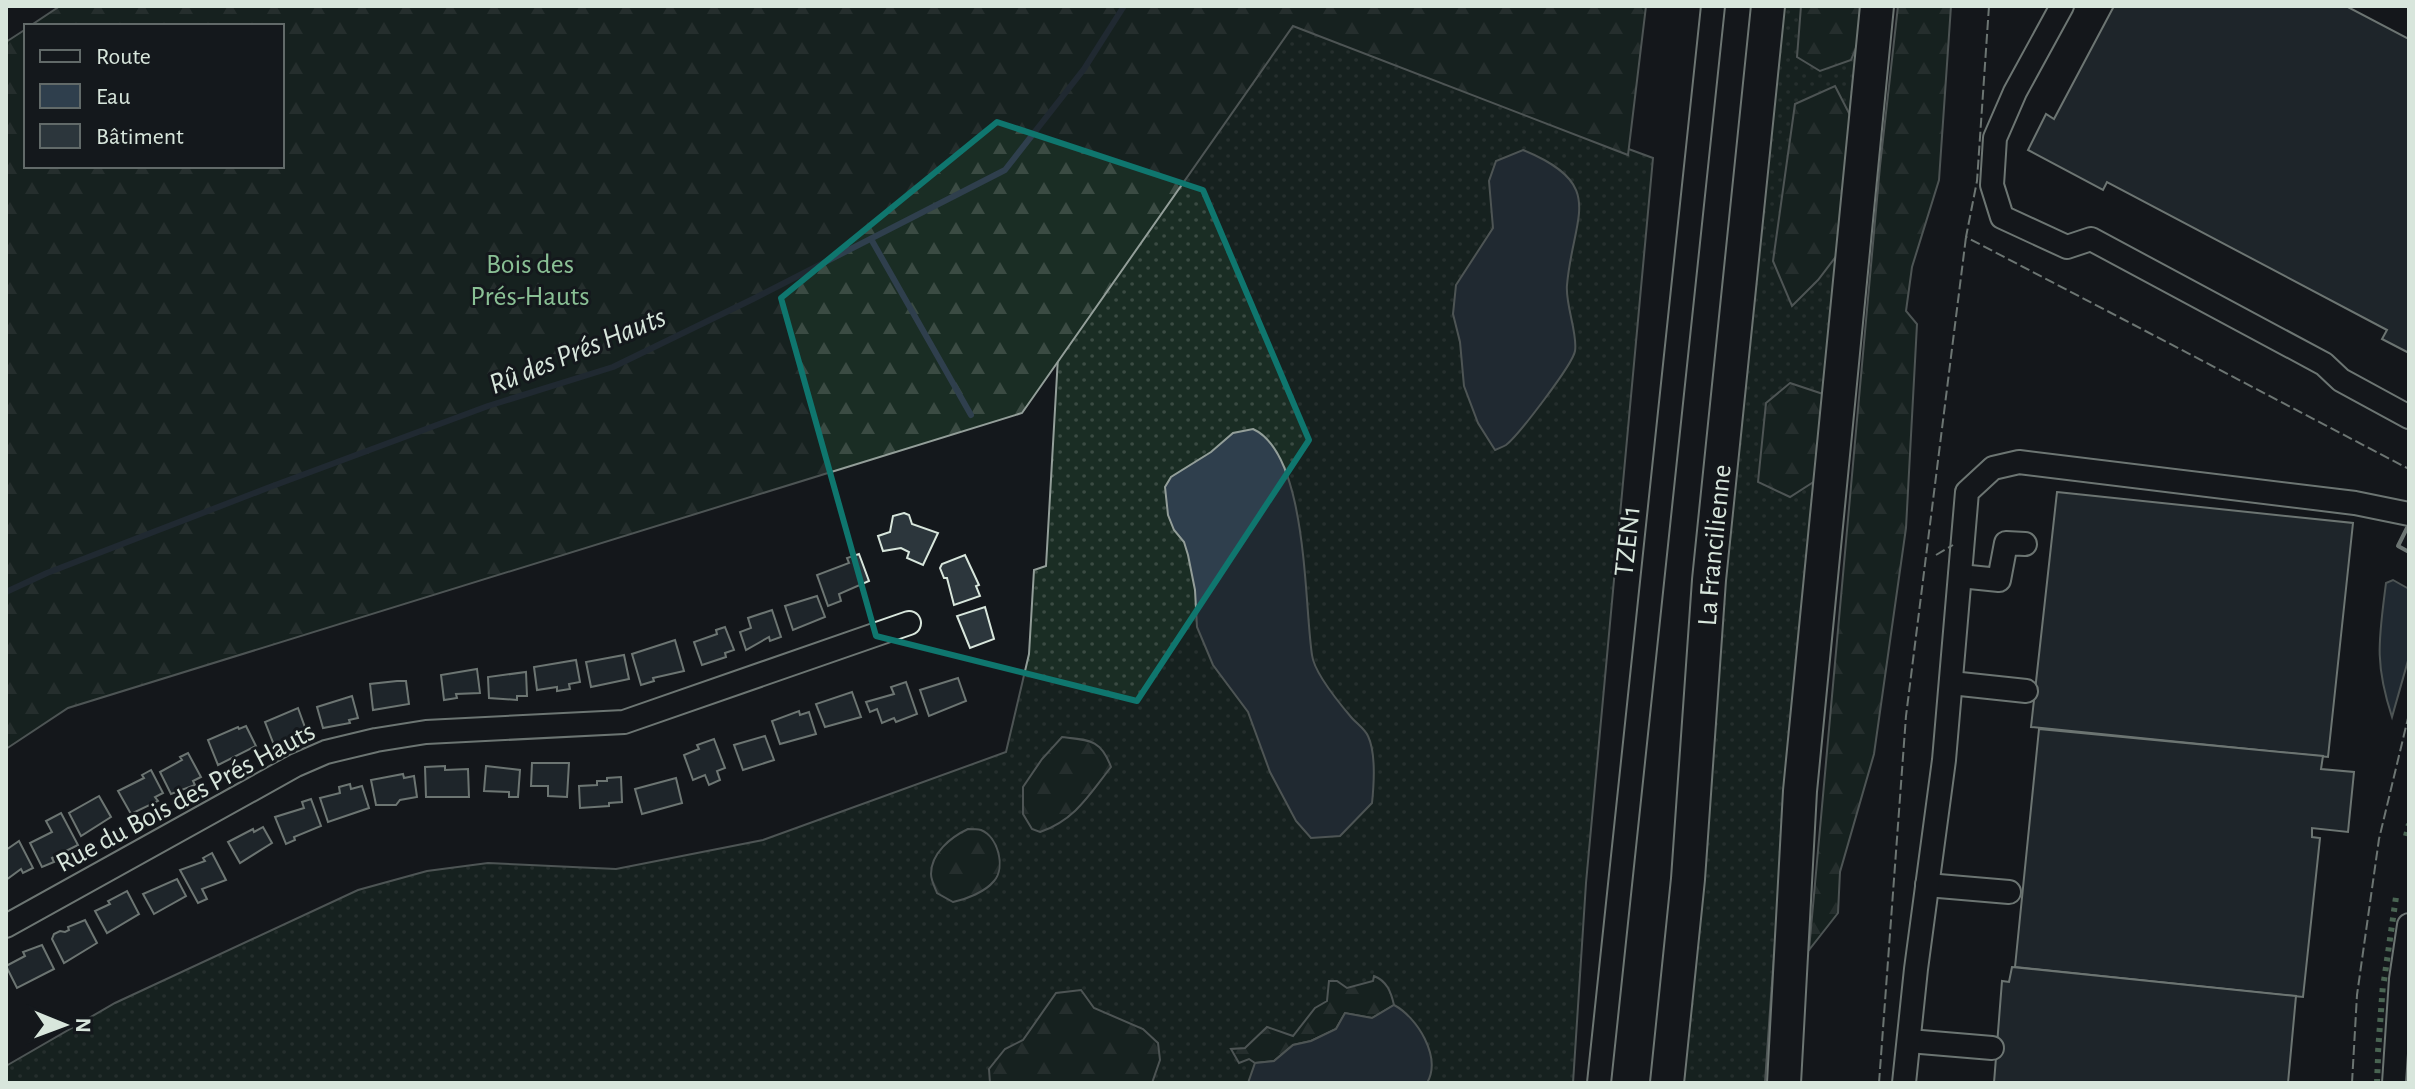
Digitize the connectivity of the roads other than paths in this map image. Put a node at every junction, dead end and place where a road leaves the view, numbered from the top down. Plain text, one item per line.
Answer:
1 (1713, 6) edge
2 (1768, 6) edge
3 (1877, 6) edge
4 (2062, 6) edge
5 (2409, 417) edge
6 (2409, 514) edge
7 (2025, 544) dead end
8 (1960, 576) junction
9 (909, 623) dead end
10 (1951, 683) junction
11 (2026, 691) dead end
12 (1927, 885) junction
13 (2009, 892) dead end
14 (2409, 925) edge
15 (6, 926) edge
16 (1909, 1041) junction
17 (1992, 1048) dead end
18 (1599, 1083) edge
19 (1667, 1083) edge
20 (1784, 1083) edge
21 (1904, 1083) edge
22 (2394, 1083) edge

1 - 18 street, TZEN1
2 - 19 highway, La Francilienne
3 - 20 highway
4 - 5 street
6 - 8 street
7 - 8 street
8 - 10 street
9 - 15 street, Rue du Bois des Prés Hauts
10 - 11 street
10 - 12 street
12 - 13 street
12 - 16 street
14 - 22 street
16 - 17 street
16 - 21 street

